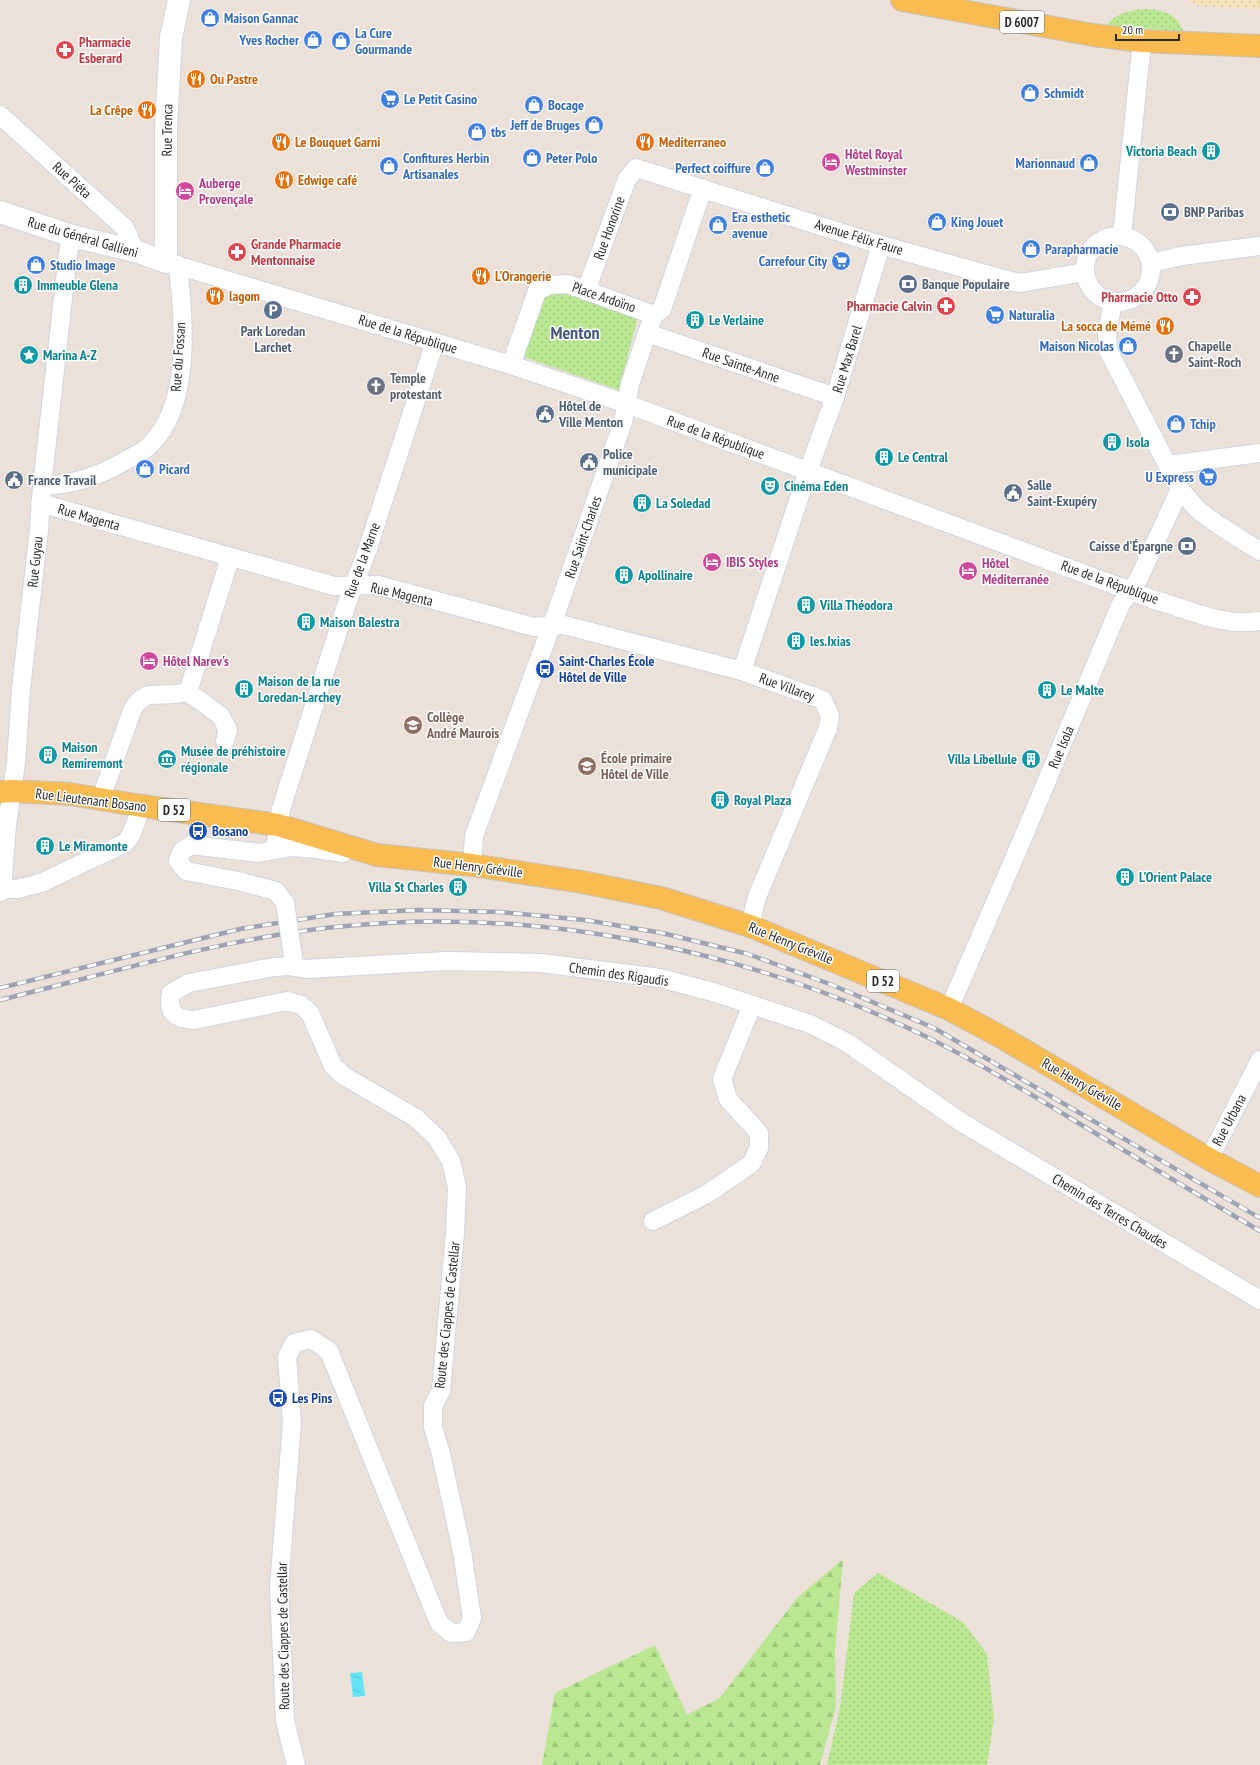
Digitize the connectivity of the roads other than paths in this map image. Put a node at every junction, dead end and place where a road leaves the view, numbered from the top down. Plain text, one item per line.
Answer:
1 (179, 0) edge
2 (902, 0) edge
3 (1142, 40) junction
4 (1260, 46) edge
5 (0, 114) edge
6 (636, 168) joint
7 (703, 188) junction
8 (0, 212) edge
9 (72, 236) junction
10 (1122, 236) junction
11 (880, 244) junction
12 (1260, 246) edge
13 (136, 251) junction
14 (172, 263) junction
15 (1152, 263) junction
16 (1085, 272) junction
17 (586, 290) junction
18 (1113, 302) junction
19 (654, 315) junction
20 (647, 333) junction
21 (435, 342) junction
22 (511, 365) junction
23 (835, 397) junction
24 (627, 404) junction
25 (1260, 453) edge
26 (1168, 465) junction
27 (808, 471) junction
28 (1180, 489) junction
29 (41, 494) junction
30 (1260, 551) edge
31 (230, 558) junction
32 (354, 585) junction
33 (1131, 590) junction
34 (1260, 621) edge
35 (551, 627) junction
36 (742, 671) junction
37 (188, 692) junction
38 (225, 741) dead end
39 (6, 791) edge
40 (102, 798) junction
41 (142, 806) junction
42 (278, 825) junction
43 (275, 850) junction
44 (377, 855) junction
45 (472, 865) junction
46 (1, 890) edge
47 (750, 926) junction
48 (291, 961) junction
49 (752, 1006) junction
50 (949, 1009) junction
51 (1260, 1060) edge
52 (961, 1122) joint
53 (1209, 1158) junction
54 (1260, 1186) edge
55 (653, 1222) dead end
56 (1260, 1300) edge
57 (296, 1765) edge

1 - 14 street, Rue Trenca
2 - 3 main road, D 6007
3 - 4 main road, D 6007
3 - 10 street
5 - 13 street, Rue Piéta
6 - 7 street, Avenue Félix Faure
6 - 17 street, Rue Honorine
7 - 11 street, Avenue Félix Faure
7 - 19 street, Rue Saint-Charles
8 - 9 street, Rue du Général Gallieni
9 - 13 street, Rue du Général Gallieni
9 - 29 street, Rue Guyau
10 - 15 street
10 - 16 street
11 - 16 street, Avenue Félix Faure
11 - 23 street, Rue Max Barel
12 - 15 street
13 - 14 street, Rue du Général Gallieni
14 - 21 street, Rue de la République
14 - 29 street, Rue du Fossan
15 - 18 street
16 - 18 street
17 - 19 street, Place Ardoïno
17 - 22 street, Place Ardoïno
18 - 26 street
19 - 20 street, Rue Saint-Charles
20 - 23 street, Rue Sainte-Anne
20 - 24 street, Rue Saint-Charles
21 - 22 street, Rue de la République
21 - 32 street, Rue de la Marne
22 - 24 street, Rue de la République
23 - 27 street, Rue Max Barel
24 - 27 street, Rue de la République
24 - 35 street, Rue Saint-Charles
25 - 26 street
26 - 28 street
27 - 33 street, Rue de la République
27 - 36 street, Rue Villarey
28 - 30 street
28 - 33 street, Rue Isola
29 - 31 street, Rue Magenta
29 - 39 street, Rue Guyau
31 - 32 street, Rue Magenta
31 - 37 street
32 - 35 street, Rue Magenta
32 - 42 street, Rue de la Marne
33 - 34 street, Rue de la République
33 - 50 street, Rue Isola
35 - 36 street, Rue Magenta
35 - 45 street, Rue Saint-Charles
36 - 47 street, Rue Villarey
37 - 38 street
37 - 40 street
39 - 40 main road, Rue Lieutenant Bosano / D 52
39 - 46 street, Rue Guyau
40 - 41 main road, Rue Lieutenant Bosano / D 52
41 - 42 main road, Rue Lieutenant Bosano / D 52
41 - 46 street
42 - 43 street
42 - 44 main road, Rue Henry Gréville / D 52
43 - 44 street
43 - 48 street, bridge
44 - 45 main road, Rue Henry Gréville / D 52
45 - 47 main road, Rue Henry Gréville / D 52
47 - 50 main road, Rue Henry Gréville / D 52
48 - 49 street, Chemin des Rigaudis
48 - 57 street, Route des Ciappes de Castellar
49 - 52 street, Chemin des Rigaudis
49 - 55 street
50 - 53 main road, Rue Henry Gréville / D 52
51 - 53 street, Rue Urbana
52 - 56 street, Chemin des Terres Chaudes
53 - 54 main road, Rue Henry Gréville / D 52

